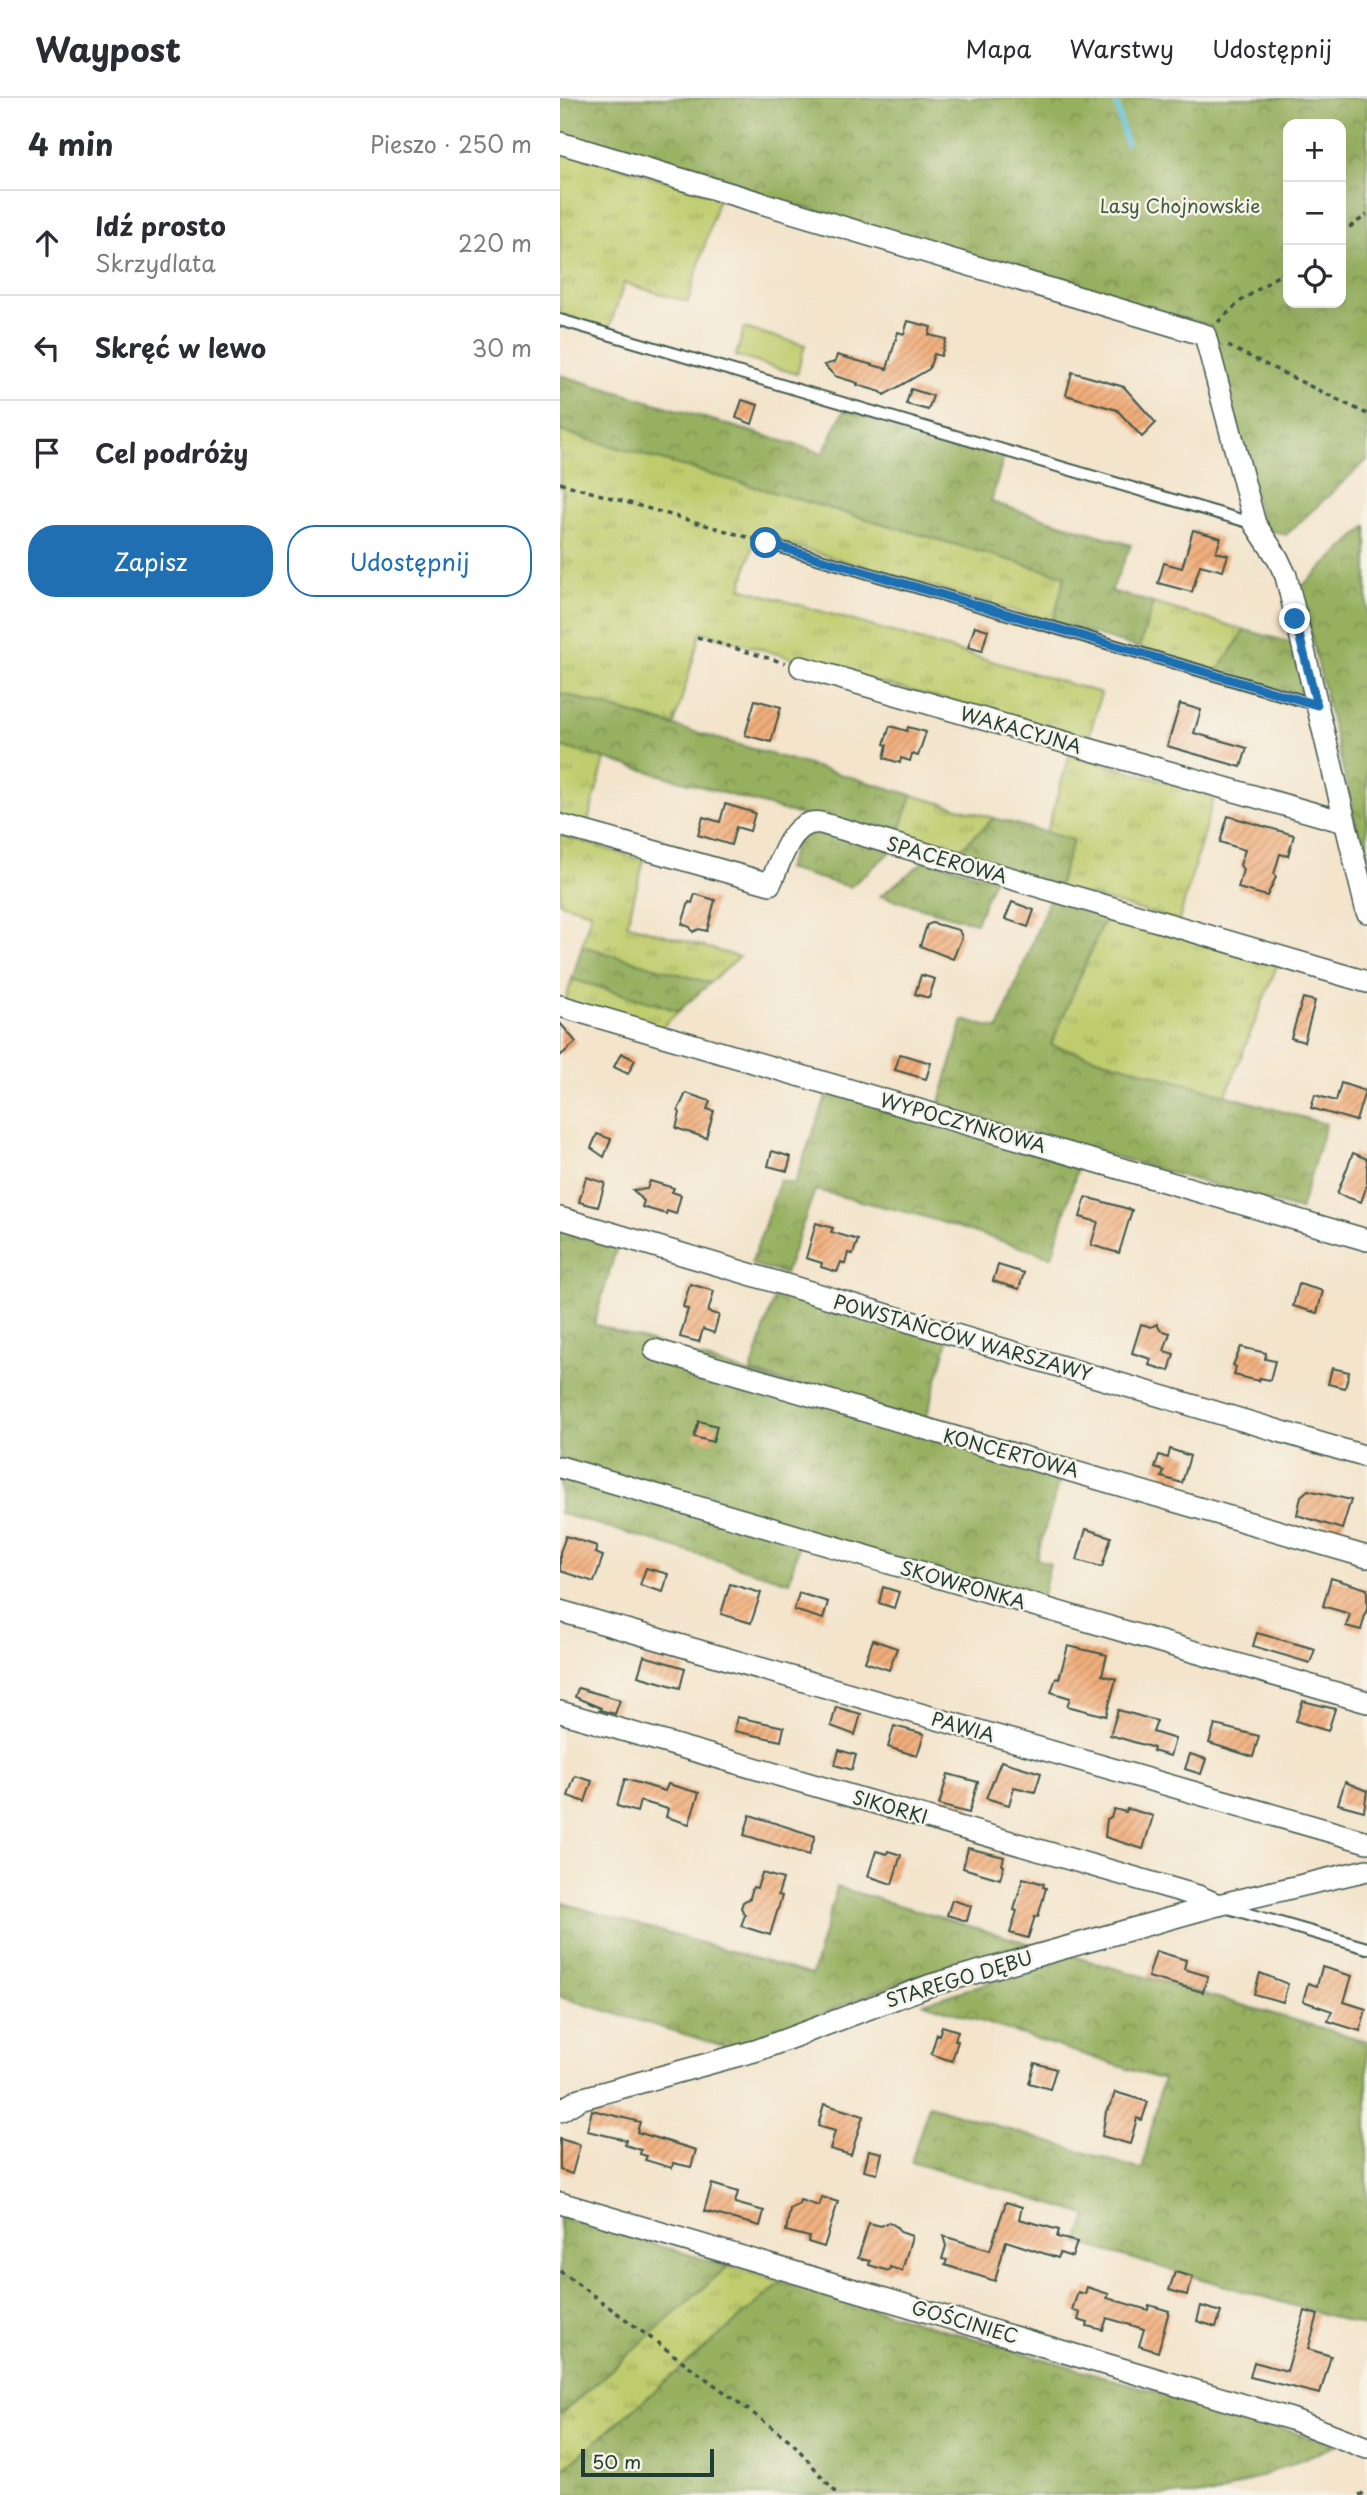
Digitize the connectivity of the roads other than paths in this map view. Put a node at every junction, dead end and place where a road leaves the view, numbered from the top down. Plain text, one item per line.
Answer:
1 (560, 143) edge
2 (560, 320) edge
3 (1255, 524) junction
4 (766, 543) road end
5 (801, 667) road end
6 (1317, 705) junction
7 (1345, 822) junction
8 (560, 825) edge
9 (1367, 912) edge
10 (1367, 982) edge
11 (560, 1006) edge
12 (560, 1219) edge
13 (1367, 1240) edge
14 (655, 1350) dead end
15 (1367, 1457) edge
16 (560, 1467) edge
17 (1367, 1557) edge
18 (560, 1611) edge
19 (1367, 1702) edge
20 (560, 1712) edge
21 (1367, 1842) edge
22 (1367, 1870) edge
23 (1218, 1905) junction
24 (1367, 1948) edge
25 (560, 2111) edge
26 (560, 2203) edge
27 (1367, 2448) edge

1 - 3 street
2 - 3 lane
3 - 6 street
4 - 6 lane
5 - 7 street, WAKACYJNA
6 - 7 street
7 - 9 street
8 - 10 street, SPACEROWA
11 - 13 street, WYPOCZYNKOWA
12 - 15 street, POWSTAŃCÓW WARSZAWY
14 - 17 street, KONCERTOWA
16 - 19 street, SKOWRONKA
18 - 21 street, PAWIA
20 - 23 street, SIKORKI
22 - 23 street, STAREGO DĘBU
23 - 24 lane
23 - 25 street, STAREGO DĘBU
26 - 27 street, GOŚCINIEC

